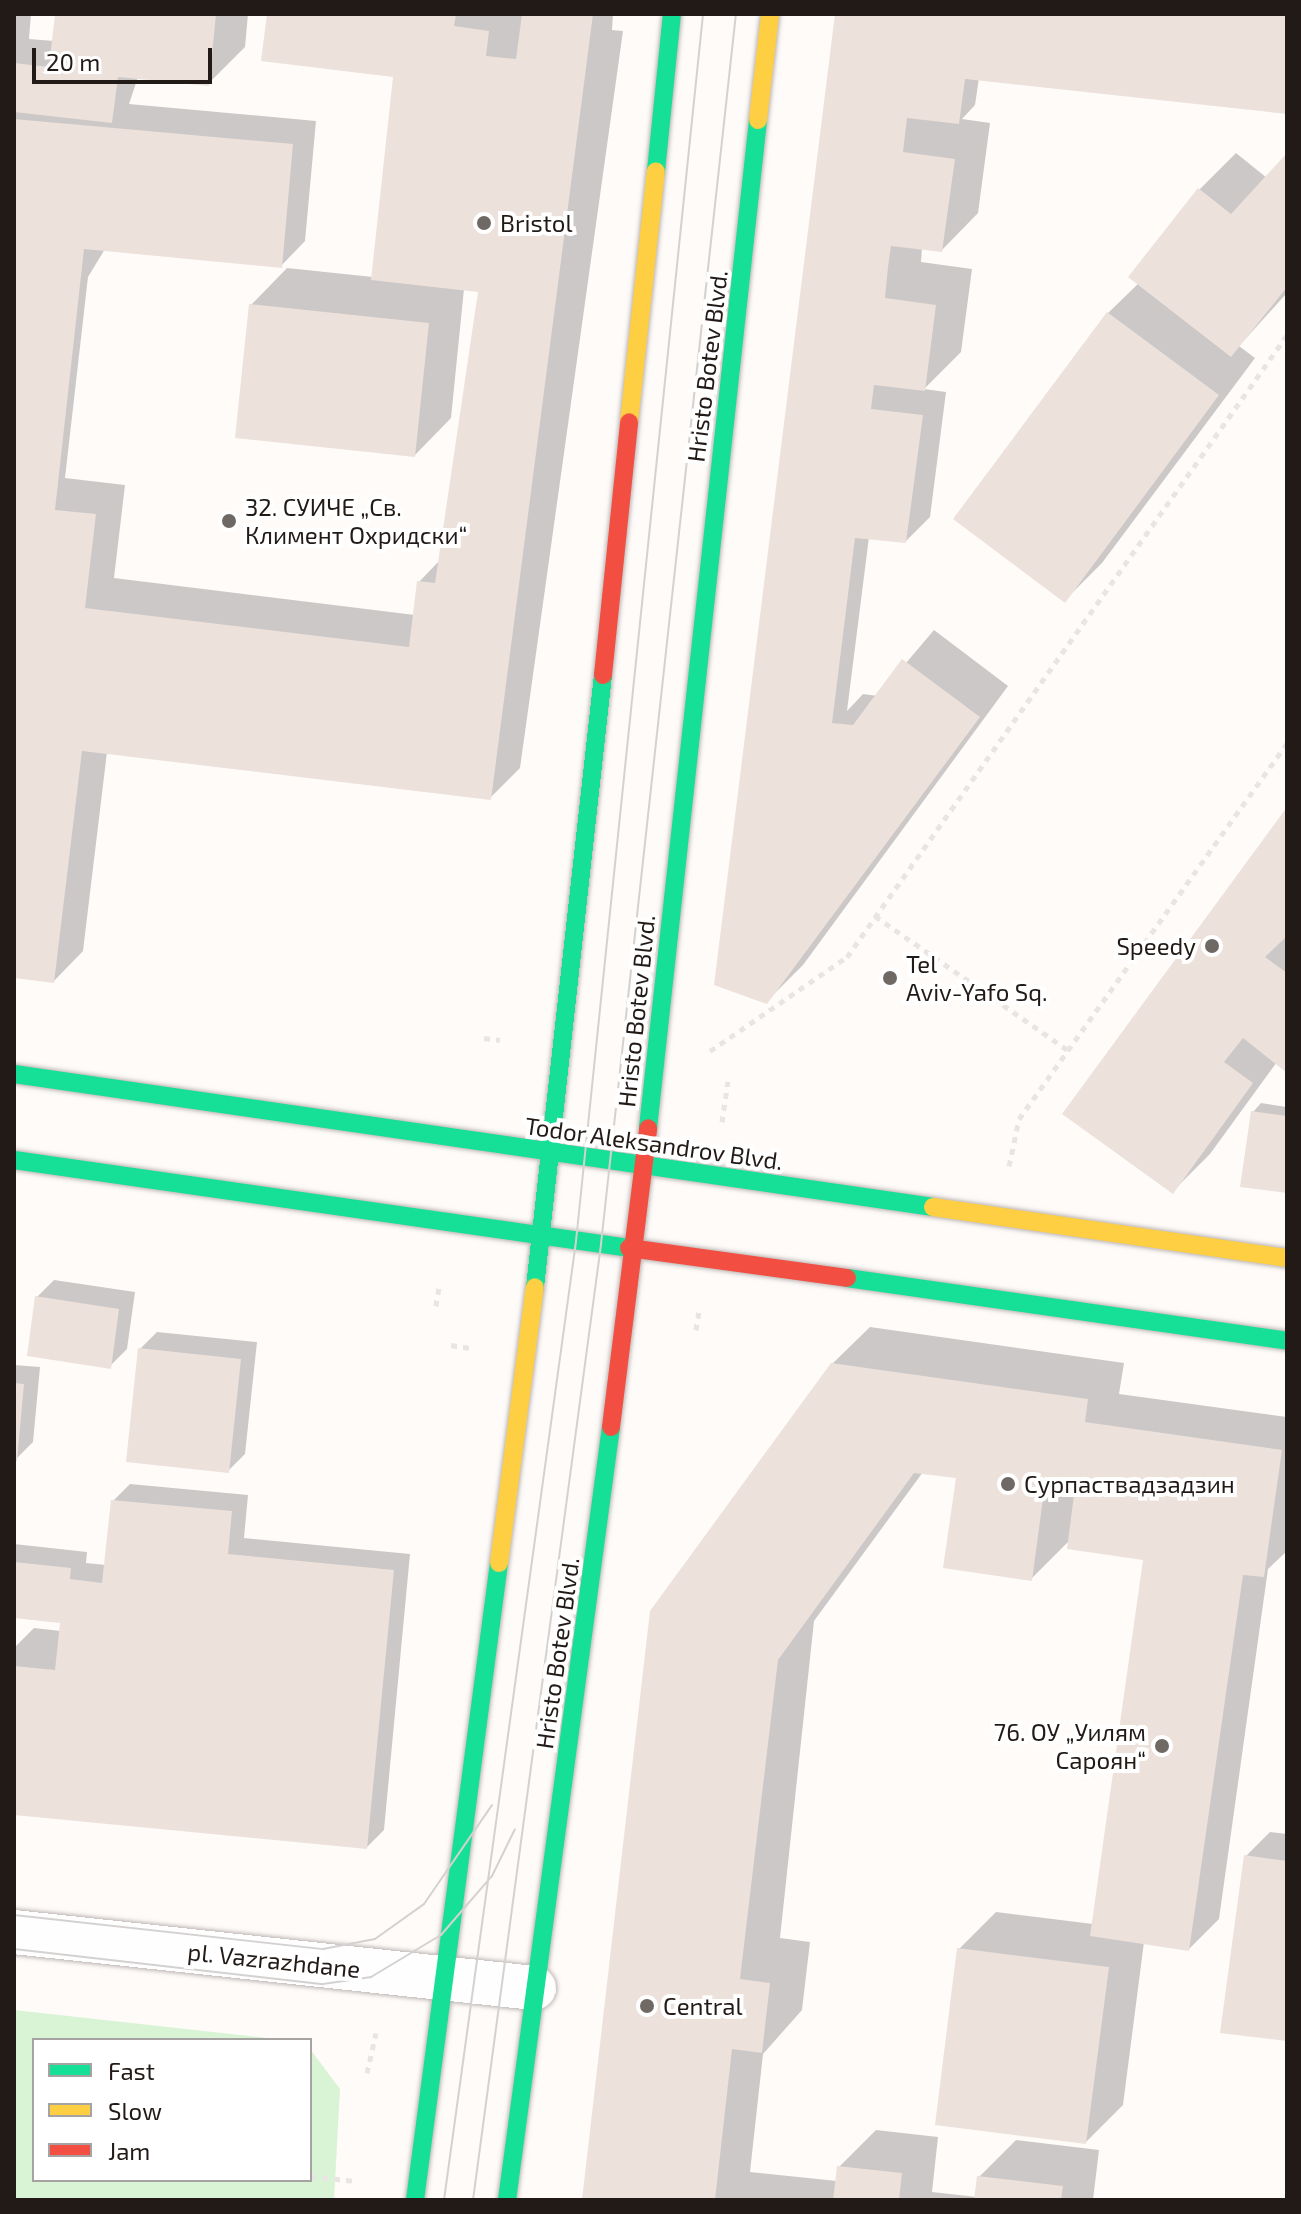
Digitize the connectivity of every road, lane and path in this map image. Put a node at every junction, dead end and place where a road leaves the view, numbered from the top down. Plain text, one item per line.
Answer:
1 (672, 14) edge
2 (770, 14) edge
3 (1287, 335) edge
4 (1287, 743) edge
5 (875, 916) junction
6 (484, 1038) dead end
7 (500, 1040) dead end
8 (1068, 1050) junction
9 (699, 1058) dead end
10 (14, 1074) edge
11 (728, 1081) dead end
12 (719, 1138) dead end
13 (553, 1153) junction
14 (14, 1160) edge
15 (644, 1166) junction
16 (1008, 1175) dead end
17 (541, 1236) junction
18 (635, 1247) junction
19 (1287, 1258) edge
20 (439, 1287) dead end
21 (436, 1306) dead end
22 (699, 1309) dead end
23 (696, 1330) dead end
24 (1287, 1341) edge
25 (451, 1345) dead end
26 (470, 1348) dead end
27 (14, 1932) edge
28 (445, 1979) junction
29 (534, 1988) junction
30 (376, 2033) dead end
31 (367, 2073) dead end
32 (312, 2176) edge
33 (355, 2181) dead end
34 (415, 2200) edge
35 (507, 2200) edge

1 - 13 main road
2 - 15 main road, Hristo Botev Blvd.
3 - 5 path
4 - 8 path
5 - 8 path
5 - 9 path
6 - 7 path
8 - 16 path
10 - 13 main road, Todor Aleksandrov Blvd.
11 - 12 path
13 - 15 main road, Todor Aleksandrov Blvd.
13 - 17 main road
14 - 17 main road
15 - 18 main road, Hristo Botev Blvd.
15 - 19 main road, Todor Aleksandrov Blvd.
17 - 18 main road
17 - 28 main road
18 - 24 main road
18 - 29 main road, Hristo Botev Blvd.
20 - 21 path
22 - 23 path
25 - 26 path
27 - 28 street, pl. Vazrazhdane
28 - 29 street, pl. Vazrazhdane
28 - 34 main road
29 - 35 main road, Hristo Botev Blvd.
30 - 31 path
32 - 33 path

